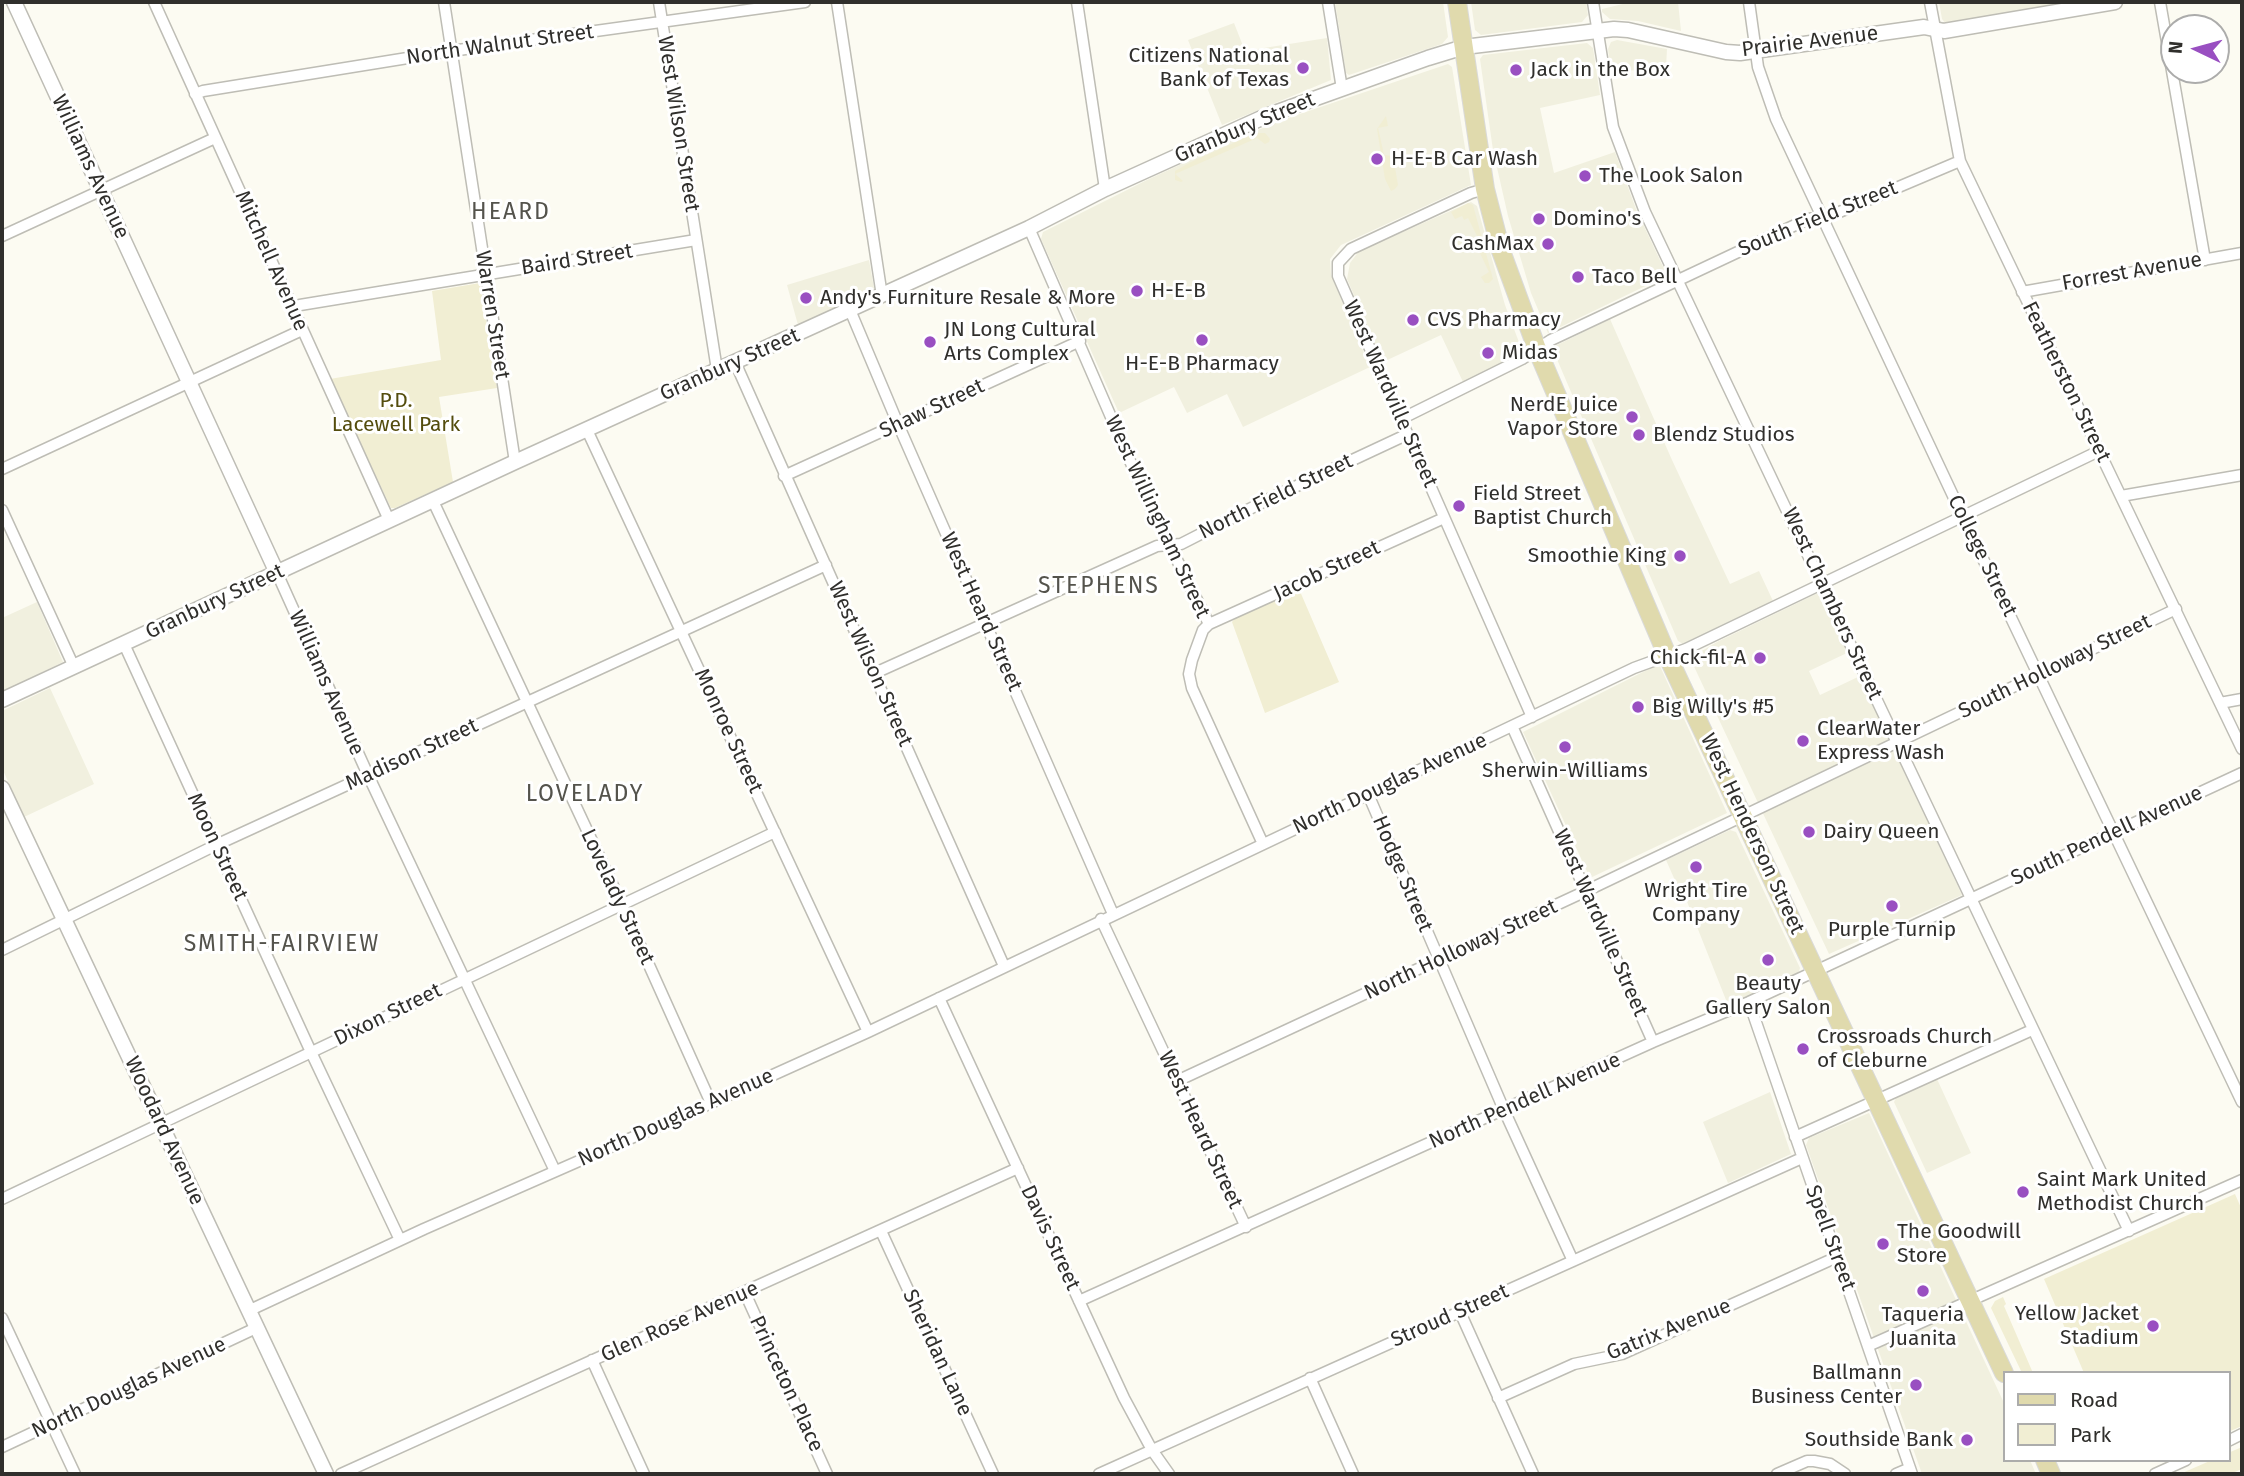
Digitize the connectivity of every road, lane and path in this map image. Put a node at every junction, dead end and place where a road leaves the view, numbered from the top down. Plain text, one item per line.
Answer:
1 (13, 2) edge
2 (154, 2) edge
3 (444, 2) edge
4 (659, 2) edge
5 (805, 2) edge
6 (837, 2) edge
7 (1077, 2) edge
8 (1328, 2) edge
9 (1457, 2) edge
10 (1593, 2) edge
11 (1749, 2) edge
12 (1930, 2) edge
13 (2115, 2) edge
14 (2160, 2) edge
15 (662, 22) junction
16 (1934, 29) junction
17 (1597, 30) junction
18 (1464, 47) junction
19 (451, 51) junction
20 (1756, 51) junction
21 (1342, 89) junction
22 (195, 94) junction
23 (215, 138) junction
24 (1960, 161) junction
25 (100, 189) junction
26 (1105, 189) junction
27 (1485, 190) junction
28 (1821, 217) junction
29 (1029, 228) junction
30 (2, 236) edge
31 (696, 240) junction
32 (2242, 253) edge
33 (2204, 260) junction
34 (485, 275) junction
35 (1677, 279) junction
36 (2022, 292) junction
37 (882, 296) junction
38 (293, 309) junction
39 (850, 310) junction
40 (302, 330) junction
41 (1080, 341) junction
42 (1537, 349) junction
43 (735, 362) junction
44 (717, 370) junction
45 (187, 382) junction
46 (1401, 419) junction
47 (898, 424) junction
48 (587, 430) junction
49 (1408, 434) junction
50 (2099, 451) junction
51 (515, 462) junction
52 (2, 469) edge
53 (2242, 475) edge
54 (784, 476) junction
55 (2121, 496) junction
56 (433, 501) junction
57 (2, 510) edge
58 (1963, 517) junction
59 (1444, 518) junction
60 (389, 520) junction
61 (1170, 544) junction
62 (826, 565) junction
63 (277, 573) junction
64 (1822, 583) junction
65 (2176, 610) junction
66 (987, 624) junction
67 (1209, 624) junction
68 (681, 631) junction
69 (124, 644) junction
70 (1667, 655) junction
71 (74, 667) junction
72 (875, 673) junction
73 (2038, 674) junction
74 (2242, 699) edge
75 (2, 700) edge
76 (527, 702) junction
77 (2220, 704) junction
78 (1532, 717) junction
79 (1512, 726) junction
80 (1897, 743) junction
81 (2242, 749) edge
82 (2242, 773) edge
83 (368, 775) junction
84 (2, 788) edge
85 (1368, 794) junction
86 (1744, 815) junction
87 (775, 832) junction
88 (2115, 833) junction
89 (1262, 844) junction
90 (216, 845) junction
91 (1586, 891) junction
92 (1971, 900) junction
93 (622, 905) junction
94 (1113, 914) junction
95 (1101, 919) junction
96 (64, 921) junction
97 (2, 950) edge
98 (1439, 960) junction
99 (1004, 966) junction
100 (1817, 971) junction
101 (465, 979) junction
102 (939, 998) junction
103 (1749, 1002) junction
104 (2032, 1030) junction
105 (868, 1032) junction
106 (1653, 1042) junction
107 (311, 1052) junction
108 (1177, 1081) junction
109 (1878, 1100) junction
110 (2242, 1102) edge
111 (711, 1103) junction
112 (1504, 1111) junction
113 (160, 1123) junction
114 (1795, 1137) junction
115 (1802, 1158) junction
116 (1018, 1168) junction
117 (555, 1171) junction
118 (2242, 1180) edge
119 (2, 1199) edge
120 (1246, 1227) junction
121 (881, 1231) junction
122 (2129, 1231) junction
123 (400, 1240) junction
124 (1838, 1257) junction
125 (1573, 1261) junction
126 (745, 1293) junction
127 (1079, 1301) junction
128 (1971, 1301) junction
129 (248, 1311) junction
130 (1460, 1312) junction
131 (2, 1318) edge
132 (256, 1328) junction
133 (1868, 1346) junction
134 (592, 1360) junction
135 (2003, 1371) edge
136 (1310, 1378) junction
137 (1498, 1398) junction
138 (51, 1424) junction
139 (2, 1447) edge
140 (1152, 1450) junction
141 (2182, 1462) edge
142 (1911, 1471) edge
143 (75, 1474) edge
144 (326, 1474) edge
145 (341, 1474) edge
146 (644, 1474) edge
147 (827, 1474) edge
148 (993, 1474) edge
149 (1099, 1474) edge
150 (1169, 1474) edge
151 (1353, 1474) edge
152 (1533, 1474) edge
153 (1777, 1474) edge
154 (1845, 1474) edge
155 (1896, 1474) edge
156 (2155, 1474) edge

1 - 25 street, Williams Avenue
2 - 22 street, Mitchell Avenue
3 - 19 street, Warren Street
4 - 15 street, West Wilson Street
5 - 15 street, North Walnut Street
6 - 37 street
7 - 26 street
8 - 21 street
9 - 18 main road, West Henderson Street
10 - 17 street, West Chambers Street
11 - 20 street, College Street
12 - 16 street, Featherston Street
13 - 16 street, Prairie Avenue
14 - 33 street
15 - 19 street, North Walnut Street
15 - 31 street, West Wilson Street
16 - 20 street, Prairie Avenue
16 - 24 street, Featherston Street
17 - 18 street, Prairie Avenue
17 - 20 street, Prairie Avenue
17 - 35 street, West Chambers Street
18 - 21 street, Granbury Street
18 - 27 main road, West Henderson Street
19 - 22 street, North Walnut Street
19 - 34 street, Warren Street
20 - 28 street, College Street
21 - 26 street, Granbury Street
22 - 23 street, Mitchell Avenue
23 - 25 street
23 - 38 street, Mitchell Avenue
24 - 28 street, South Field Street
24 - 36 street, Featherston Street
25 - 30 street
25 - 45 street, Williams Avenue
26 - 29 street, Granbury Street
27 - 42 main road, West Henderson Street
27 - 46 street, West Wardville Street
28 - 35 street, South Field Street
28 - 58 street, College Street
29 - 37 street, Granbury Street
29 - 41 street, West Willingham Street
31 - 34 street, Baird Street
31 - 44 street, West Wilson Street
32 - 33 street, Forrest Avenue
33 - 36 street, Forrest Avenue
34 - 38 street, Baird Street
34 - 51 street, Warren Street
35 - 42 street
35 - 64 street, West Chambers Street
36 - 50 street, Featherston Street
37 - 39 street, Granbury Street
38 - 40 street, Mitchell Avenue
39 - 43 street, Granbury Street
39 - 47 street, West Heard Street
40 - 45 street
40 - 60 street, Mitchell Avenue
41 - 47 street, Shaw Street
41 - 61 street, West Willingham Street
42 - 46 street
42 - 70 main road, West Henderson Street
43 - 44 street, Granbury Street
43 - 54 street, West Wilson Street
44 - 48 street, Granbury Street
45 - 52 street
45 - 63 street, Williams Avenue
46 - 49 street, West Wardville Street
47 - 54 street, Shaw Street
47 - 66 street, West Heard Street
48 - 51 street, Granbury Street
48 - 68 street, Monroe Street
49 - 59 street, West Wardville Street
49 - 61 street, North Field Street
50 - 55 street, Featherston Street
50 - 58 street, North Douglas Avenue
51 - 56 street, Granbury Street
53 - 55 street
54 - 62 street, West Wilson Street
55 - 65 street, Featherston Street
56 - 60 street, Granbury Street
56 - 76 street, Lovelady Street
57 - 71 street
58 - 64 street, North Douglas Avenue
58 - 73 street, College Street
59 - 67 street, Jacob Street
59 - 78 street, West Wardville Street
60 - 63 street, Granbury Street
61 - 66 street, North Field Street
61 - 67 street, West Willingham Street
62 - 68 street, Madison Street
62 - 72 street, West Wilson Street
63 - 69 street, Granbury Street
63 - 83 street, Williams Avenue
64 - 70 street, North Douglas Avenue
64 - 80 street, West Chambers Street
65 - 73 street, South Holloway Street
65 - 77 street, Featherston Street
66 - 72 street, North Field Street
66 - 94 street, West Heard Street
67 - 89 street, West Willingham Street
68 - 76 street, Madison Street
68 - 87 street, Monroe Street
69 - 71 street, Granbury Street
69 - 90 street, Moon Street
70 - 78 street, North Douglas Avenue
70 - 86 main road, West Henderson Street
71 - 75 street, Granbury Street
72 - 99 street, West Wilson Street
73 - 80 street, South Holloway Street
73 - 88 street, College Street
74 - 77 street
76 - 83 street, Madison Street
76 - 93 street, Lovelady Street
77 - 81 street, Featherston Street
78 - 79 street, North Douglas Avenue
79 - 85 street, North Douglas Avenue
79 - 91 street, West Wardville Street
80 - 86 street, South Holloway Street
80 - 92 street, West Chambers Street
82 - 88 street, South Pendell Avenue
83 - 90 street, Madison Street
83 - 101 street, Williams Avenue
84 - 96 street, Woodard Avenue
85 - 89 street, North Douglas Avenue
85 - 98 street, Hodge Street
86 - 91 street, North Holloway Street
86 - 100 main road, West Henderson Street
87 - 93 street, Dixon Street
87 - 105 street, Monroe Street
88 - 92 street, South Pendell Avenue
88 - 110 street, College Street
89 - 94 street, North Douglas Avenue
90 - 96 street, Madison Street
90 - 107 street, Moon Street
91 - 98 street, North Holloway Street
91 - 106 street, West Wardville Street
92 - 100 street, North Pendell Avenue
92 - 104 street, West Chambers Street
93 - 101 street, Dixon Street
93 - 111 street, Lovelady Street
94 - 95 street, North Douglas Avenue
95 - 99 street, North Douglas Avenue
95 - 108 street, West Heard Street
96 - 97 street, Madison Street
96 - 113 street, Woodard Avenue
98 - 108 street, North Holloway Street
98 - 112 street, Hodge Street
99 - 102 street, North Douglas Avenue
100 - 103 street, North Pendell Avenue
100 - 109 main road, West Henderson Street
101 - 107 street, Dixon Street
101 - 117 street, Williams Avenue
102 - 105 street, North Douglas Avenue
102 - 116 street, Davis Street
103 - 106 street, North Pendell Avenue
103 - 114 street, Spell Street
104 - 109 street
104 - 122 street, West Chambers Street
105 - 111 street, North Douglas Avenue
106 - 112 street, North Pendell Avenue
107 - 113 street, Dixon Street
107 - 123 street, Moon Street
108 - 120 street, West Heard Street
109 - 114 street
109 - 128 main road, West Henderson Street
111 - 117 street, North Douglas Avenue
112 - 120 street, North Pendell Avenue
112 - 125 street, Hodge Street
113 - 119 street, Dixon Street
113 - 129 street, Woodard Avenue
114 - 115 street, Spell Street
115 - 124 street, Spell Street
115 - 125 street, Stroud Street
116 - 121 street, Glen Rose Avenue
116 - 127 street, Davis Street
117 - 123 street, North Douglas Avenue
118 - 122 street
120 - 127 street, North Pendell Avenue
121 - 126 street, Glen Rose Avenue
121 - 148 street, Sheridan Lane
122 - 128 street
123 - 129 street, North Douglas Avenue
124 - 133 street, Spell Street
124 - 137 street, Gatrix Avenue
125 - 130 street, Stroud Street
126 - 134 street, Glen Rose Avenue
126 - 147 street, Princeton Place
127 - 140 street, Davis Street
128 - 133 street
128 - 135 main road, West Henderson Street
129 - 132 street, Woodard Avenue
130 - 136 street, Stroud Street
130 - 137 street
131 - 138 street
132 - 138 street, North Douglas Avenue
132 - 144 street, Woodard Avenue
133 - 142 street, Spell Street
134 - 145 street, Glen Rose Avenue
134 - 146 street
136 - 140 street, Stroud Street
136 - 151 street
137 - 152 street
138 - 139 street, North Douglas Avenue
138 - 143 street
140 - 149 street, Stroud Street
140 - 150 street, Davis Street
141 - 156 street
142 - 155 street
153 - 154 street

